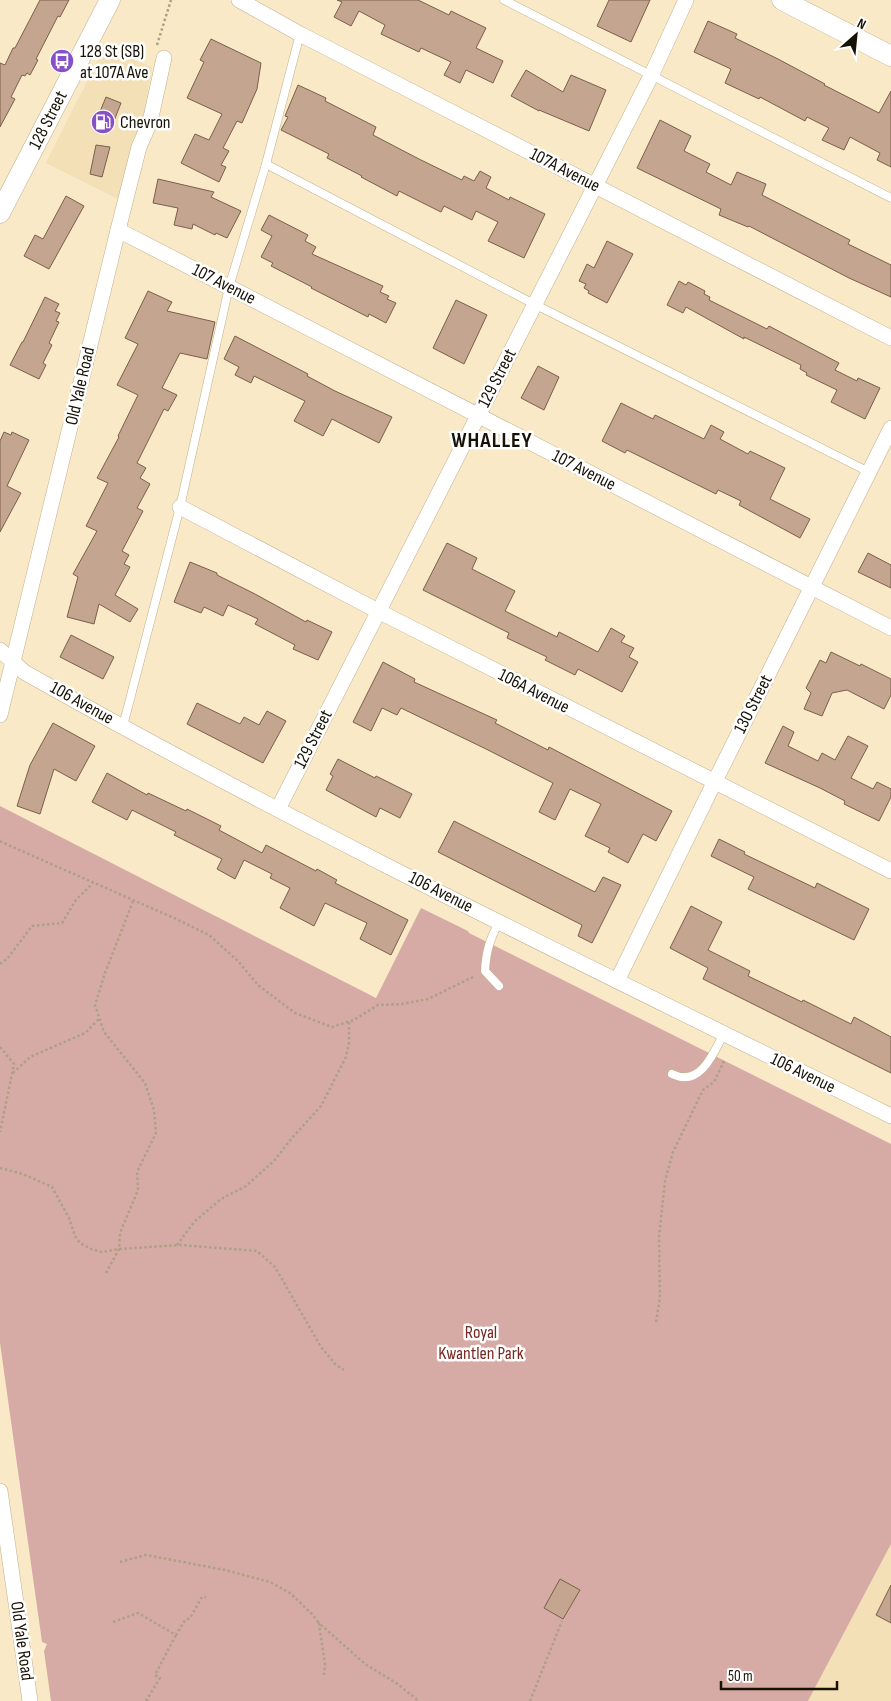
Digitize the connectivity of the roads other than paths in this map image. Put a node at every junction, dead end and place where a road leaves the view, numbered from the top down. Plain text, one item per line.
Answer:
1 (110, 0) edge
2 (239, 0) edge
3 (504, 0) edge
4 (686, 0) edge
5 (782, 0) edge
6 (300, 34) junction
7 (160, 54) road end
8 (891, 56) edge
9 (650, 76) junction
10 (266, 164) junction
11 (595, 185) junction
12 (891, 198) edge
13 (0, 213) edge
14 (118, 230) junction
15 (229, 287) junction
16 (534, 304) junction
17 (891, 338) edge
18 (478, 416) junction
19 (891, 428) edge
20 (869, 472) junction
21 (180, 507) junction
22 (811, 587) junction
23 (378, 611) junction
24 (891, 628) edge
25 (0, 650) edge
26 (14, 661) junction
27 (0, 715) edge
28 (123, 726) junction
29 (714, 782) junction
30 (278, 809) junction
31 (891, 871) edge
32 (499, 921) junction
33 (617, 981) junction
34 (499, 986) dead end
35 (724, 1033) junction
36 (672, 1074) dead end
37 (891, 1116) edge
38 (0, 1491) edge
39 (6, 1569) edge
40 (30, 1701) edge

1 - 13 main road, 128 Street
2 - 6 street, 107A Avenue
3 - 9 lane
4 - 9 street, 129 Street
5 - 8 main road
6 - 10 lane
6 - 11 street, 107A Avenue
7 - 14 street, Old Yale Road
9 - 11 street, 129 Street
9 - 12 lane
10 - 15 lane
10 - 16 lane
11 - 16 street, 129 Street
11 - 17 street, 107A Avenue
14 - 15 street, 107 Avenue
14 - 26 street, Old Yale Road
15 - 18 street, 107 Avenue
15 - 21 lane
16 - 18 street, 129 Street
16 - 20 lane
18 - 22 street, 107 Avenue
18 - 23 street, 129 Street
19 - 20 street, 130 Street
20 - 22 street, 130 Street
21 - 23 street, 106A Avenue
21 - 28 lane
22 - 24 street, 107 Avenue
22 - 29 street, 130 Street
23 - 29 street, 106A Avenue
23 - 30 street, 129 Street
25 - 26 street, 106 Avenue
26 - 27 street, Old Yale Road
26 - 28 street, 106 Avenue
28 - 30 street, 106 Avenue
29 - 31 street, 106A Avenue
29 - 33 street, 130 Street
30 - 32 street, 106 Avenue
32 - 33 street, 106 Avenue
32 - 34 lane
33 - 35 street, 106 Avenue
35 - 36 lane
35 - 37 street, 106 Avenue
38 - 39 street, Old Yale Road
39 - 40 street, Old Yale Road

